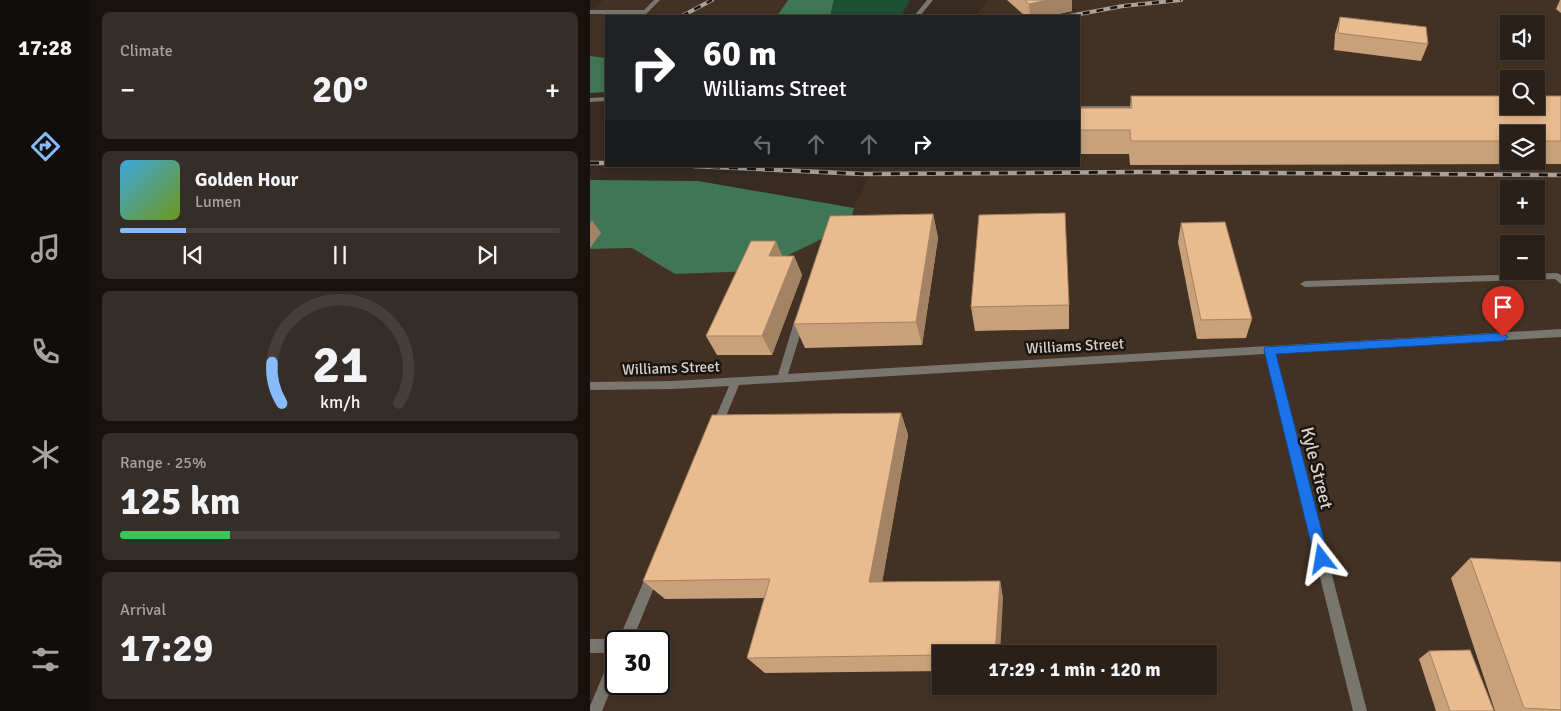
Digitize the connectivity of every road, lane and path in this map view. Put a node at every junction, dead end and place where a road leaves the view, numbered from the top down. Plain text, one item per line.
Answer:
1 (657, 0) edge
2 (930, 0) edge
3 (590, 12) edge
4 (918, 15) edge
5 (605, 99) edge
6 (590, 100) edge
7 (1080, 108) edge
8 (1148, 108) edge
9 (1561, 281) edge
10 (1305, 284) dead end
11 (802, 314) edge
12 (1561, 333) edge
13 (1269, 350) junction
14 (782, 378) junction
15 (736, 381) junction
16 (590, 386) edge
17 (713, 435) edge
18 (659, 560) edge
19 (630, 630) edge
20 (590, 646) edge
21 (605, 646) edge
22 (605, 687) edge
23 (595, 711) edge
24 (1360, 711) edge

1 - 3 street
2 - 4 street
5 - 6 street
7 - 8 street
9 - 10 street
11 - 14 street
12 - 13 street, Williams Street
13 - 14 street, Williams Street
13 - 24 street, Kyle Street
14 - 15 street, Williams Street
15 - 16 street, Williams Street
15 - 17 street
18 - 19 street
20 - 21 street
22 - 23 street

